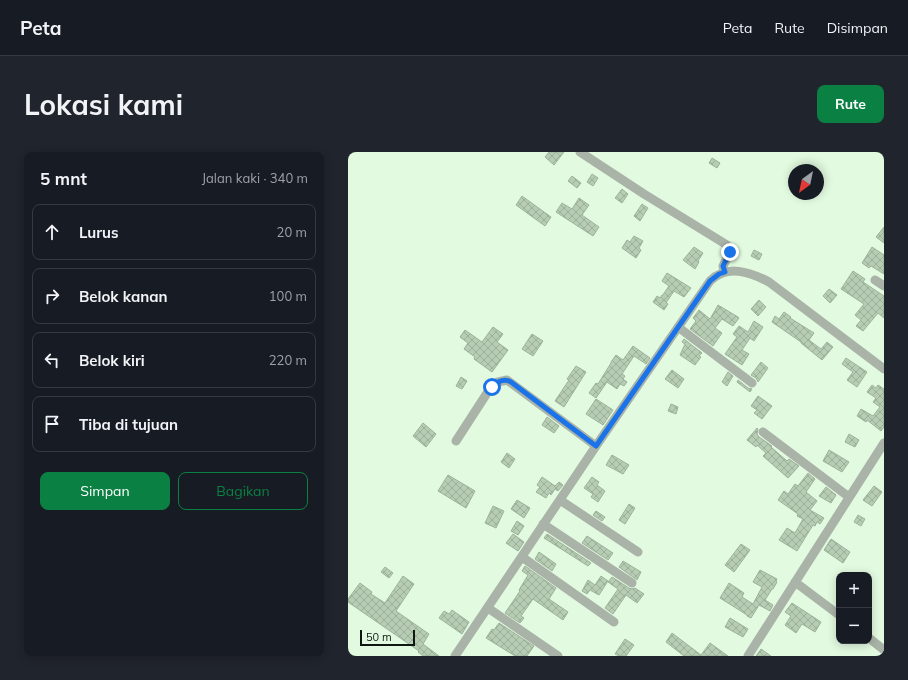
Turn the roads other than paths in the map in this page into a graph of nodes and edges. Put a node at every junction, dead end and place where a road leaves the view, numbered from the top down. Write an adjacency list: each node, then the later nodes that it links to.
1 (580, 152): 2 (street)
2 (726, 264): 5 (street); 6 (street)
3 (875, 280): 4 (street)
4 (884, 286)
5 (678, 327): 7 (street); 11 (street)
6 (884, 369)
7 (752, 383)
8 (763, 432): 12 (street)
9 (456, 442): 11 (street)
10 (884, 442): 12 (street)
11 (596, 446): 13 (street)
12 (849, 497): 17 (street)
13 (560, 500): 14 (street); 15 (street)
14 (543, 524): 16 (street); 18 (street)
15 (638, 552)
16 (522, 557): 19 (street); 21 (street)
17 (795, 582): 20 (street); 26 (street)
18 (632, 583)
19 (488, 608): 24 (street); 25 (street)
20 (836, 613)
21 (614, 622)
22 (872, 640): 23 (street)
23 (884, 650)
24 (454, 656)
25 (558, 656)
26 (748, 656)

